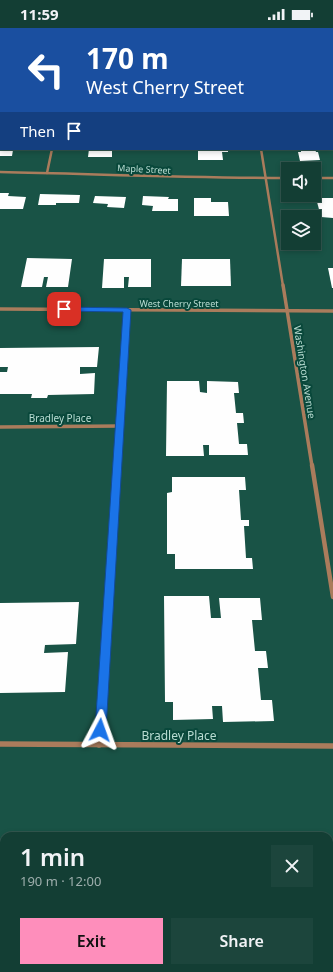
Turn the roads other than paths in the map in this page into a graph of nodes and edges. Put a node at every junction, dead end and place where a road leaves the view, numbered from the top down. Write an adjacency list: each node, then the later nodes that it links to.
1 (52, 150): 4 (street)
2 (261, 150): 5 (street, Washington Avenue)
3 (0, 172): 4 (street, Maple Street)
4 (47, 173): 5 (street, Maple Street)
5 (266, 178): 6 (street, Maple Street); 11 (street, Washington Avenue)
6 (281, 178)
7 (321, 178): 8 (street)
8 (333, 178)
9 (0, 309): 10 (street, West Cherry Street)
10 (127, 310): 11 (street, West Cherry Street); 13 (street)
11 (287, 311): 12 (street, West Cherry Street); 15 (street, Washington Avenue)
12 (333, 311)
13 (120, 426): 14 (street, Bradley Place); 17 (street)
14 (0, 427)
15 (333, 597)
16 (0, 744): 17 (street, Bradley Place)
17 (99, 744): 18 (street, Bradley Place)
18 (333, 746)

